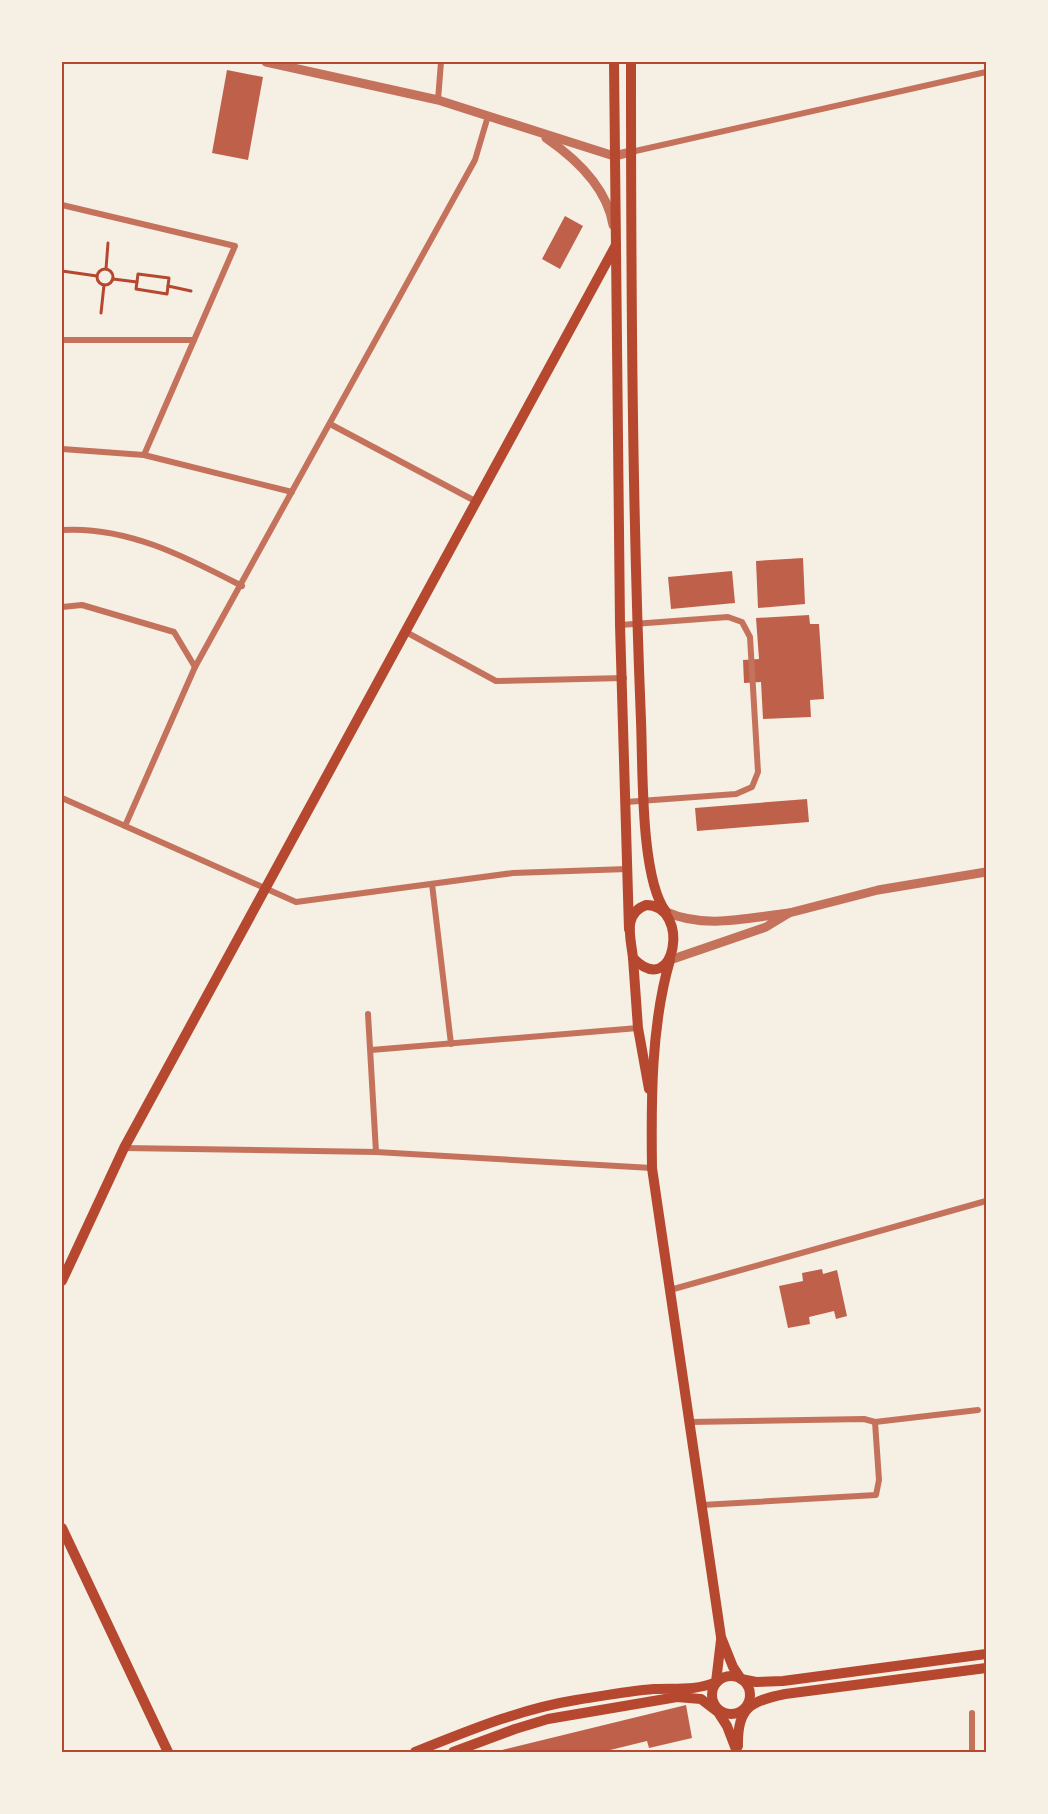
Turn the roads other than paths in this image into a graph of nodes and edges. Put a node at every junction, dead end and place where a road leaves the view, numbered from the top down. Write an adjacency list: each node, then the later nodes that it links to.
1 (267, 62): 6 (street)
2 (441, 62): 6 (street)
3 (614, 62): 10 (main road)
4 (631, 62): 9 (main road)
5 (987, 72): 9 (street)
6 (438, 100): 7 (street)
7 (488, 116): 8 (street); 15 (street)
8 (537, 131): 10 (street); 12 (street)
9 (631, 152): 10 (street); 23 (main road)
10 (614, 156): 12 (main road)
11 (62, 205): 14 (street)
12 (616, 245): 19 (main road); 24 (main road)
13 (62, 340): 14 (street)
14 (194, 340): 17 (street)
15 (330, 424): 18 (street); 19 (street)
16 (62, 449): 17 (street)
17 (144, 455): 18 (street)
18 (292, 492): 21 (street)
19 (477, 502): 25 (main road)
20 (62, 530): 21 (street)
21 (242, 586): 26 (street)
22 (62, 607): 26 (street)
23 (637, 624): 24 (street); 30 (main road); 30 (street)
24 (620, 625): 27 (main road)
25 (406, 632): 27 (street); 35 (main road)
26 (195, 667): 31 (street)
27 (624, 678): 29 (main road)
28 (62, 798): 31 (street)
29 (626, 802): 30 (street); 32 (main road)
30 (644, 802): 36 (main road)
31 (125, 826): 35 (street)
32 (627, 869): 34 (street); 38 (main road)
33 (987, 872): 37 (street)
34 (432, 884): 35 (street); 43 (street)
35 (265, 888): 46 (main road)
36 (666, 912): 37 (street); 38 (main road); 40 (main road)
37 (789, 913): 40 (street)
38 (629, 929): 39 (main road)
39 (633, 958): 40 (main road); 42 (main road)
40 (670, 960): 45 (main road)
41 (368, 1014): 44 (street)
42 (638, 1029): 43 (street); 45 (main road)
43 (451, 1044): 44 (street)
44 (371, 1050): 47 (street)
45 (651, 1104): 48 (main road)
46 (124, 1148): 47 (street); 50 (main road)
47 (376, 1152): 48 (street)
48 (652, 1168): 51 (main road)
49 (987, 1202): 51 (street)
50 (62, 1281)
51 (670, 1290): 53 (main road)
52 (978, 1410): 54 (street)
53 (690, 1422): 54 (street); 55 (main road)
54 (875, 1422): 55 (street)
55 (702, 1505): 57 (main road)
56 (62, 1528): 65 (main road)
57 (721, 1637): 60 (main road); 61 (main road)
58 (987, 1654): 60 (main road)
59 (987, 1668): 62 (main road)
60 (741, 1679): 61 (main road); 62 (main road)
61 (716, 1682): 63 (main road); 66 (main road)
62 (746, 1707): 63 (main road); 68 (main road)
63 (718, 1712): 67 (main road); 68 (main road)
64 (972, 1713): 69 (street)
65 (168, 1752)
66 (416, 1752)
67 (453, 1752)
68 (737, 1752)
69 (972, 1752)

